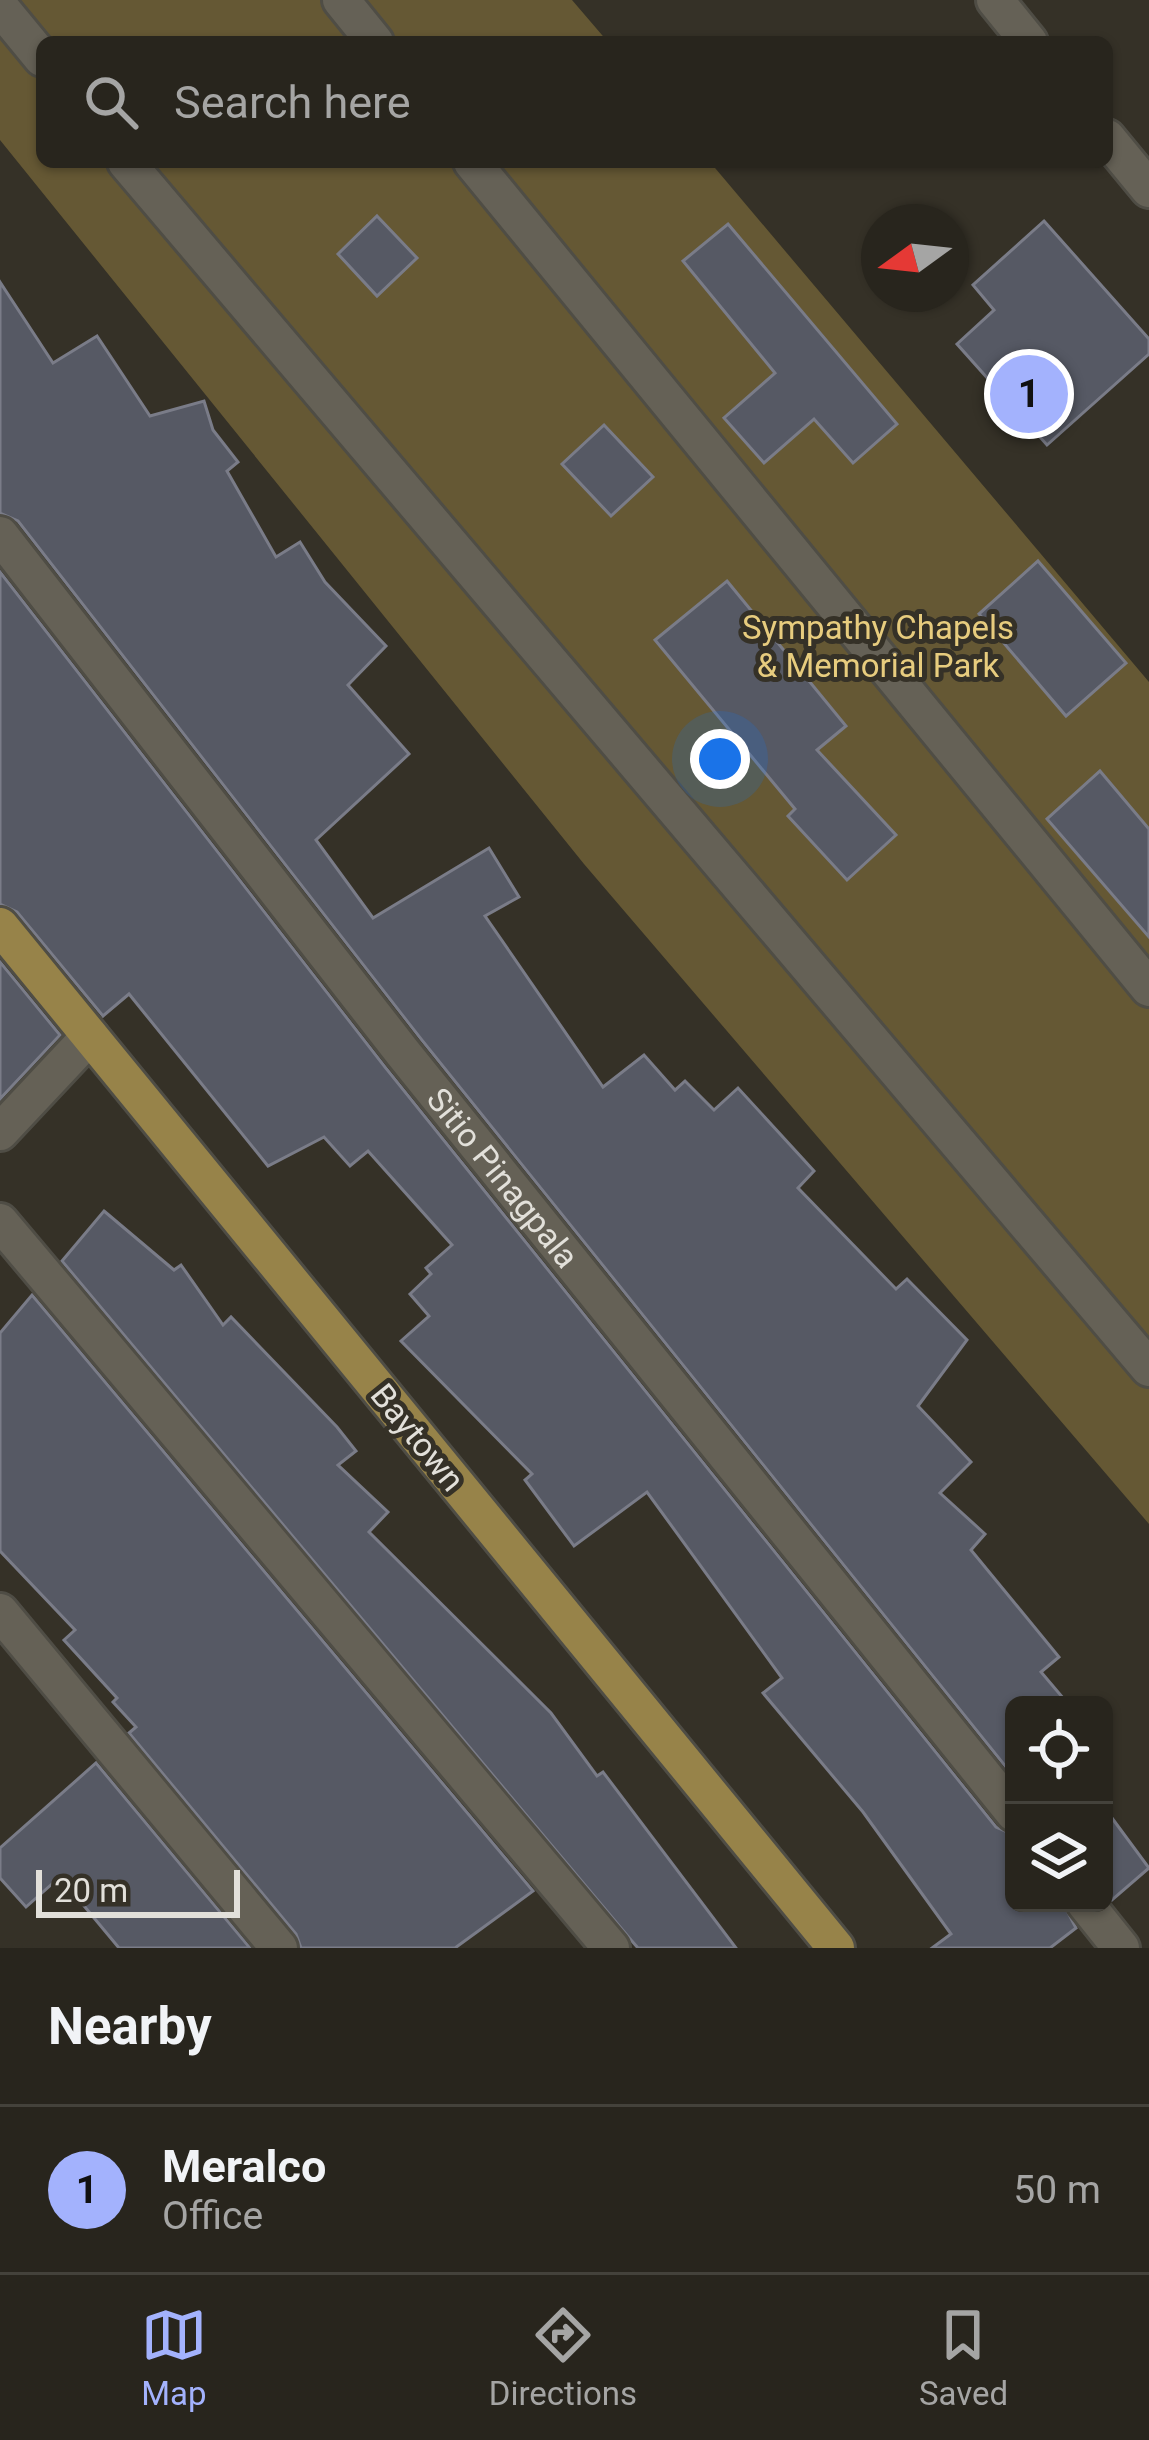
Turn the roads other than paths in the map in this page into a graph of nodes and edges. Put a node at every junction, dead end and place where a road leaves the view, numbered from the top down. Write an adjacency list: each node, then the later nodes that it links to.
1 (341, 0): 4 (street)
2 (995, 0): 5 (street)
3 (0, 7): 6 (street)
4 (370, 36)
5 (1024, 36)
6 (36, 51)
7 (1113, 144): 10 (street)
8 (131, 168): 17 (street)
9 (477, 168): 13 (street)
10 (1149, 189)
11 (0, 535): 19 (street, Sitio Pinagpala)
12 (0, 926): 14 (main road, Baytown)
13 (1149, 988)
14 (90, 1036): 15 (street); 23 (main road, Baytown)
15 (0, 1132)
16 (0, 1222): 22 (street)
17 (1149, 1369)
18 (0, 1612): 21 (street)
19 (1007, 1804)
20 (1092, 1912): 24 (street)
21 (279, 1948)
22 (611, 1948)
23 (836, 1948)
24 (1121, 1948)

